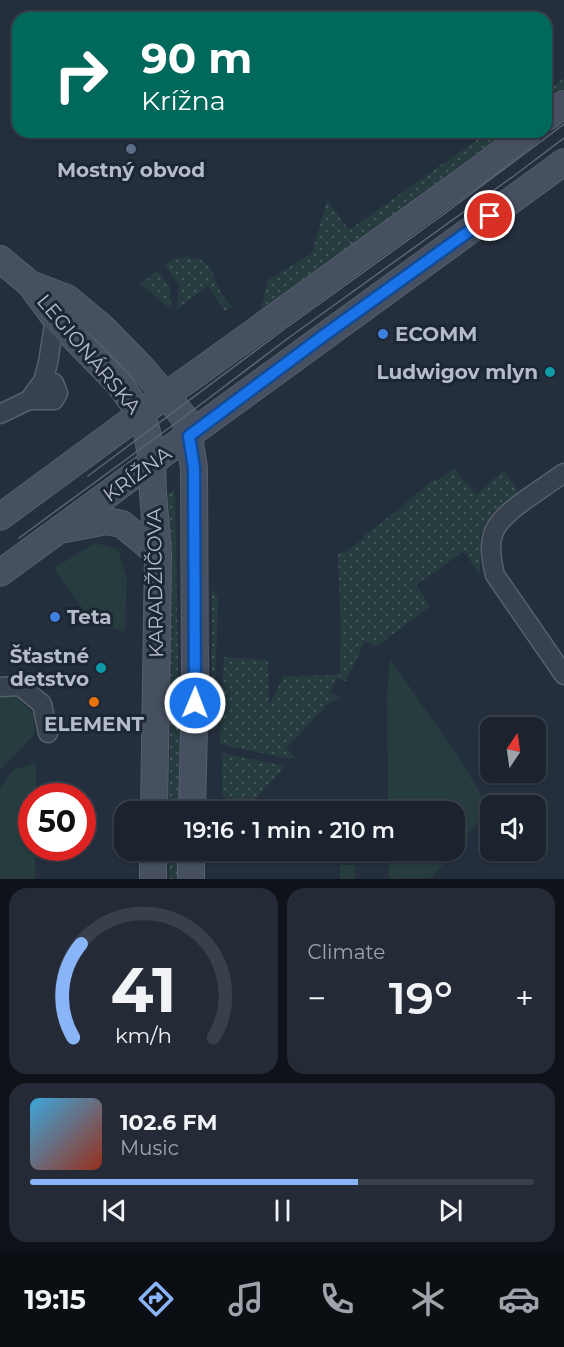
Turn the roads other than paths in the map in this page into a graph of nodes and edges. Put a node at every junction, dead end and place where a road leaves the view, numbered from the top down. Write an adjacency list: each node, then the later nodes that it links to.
1 (564, 104): 2 (street)
2 (552, 113)
3 (520, 138): 8 (street)
4 (564, 162): 11 (street, KRÍŽNA)
5 (0, 259): 6 (street, LEGIONÁRSKA)
6 (30, 284): 7 (street, LEGIONÁRSKA); 8 (street, LEGIONÁRSKA)
7 (55, 318): 9 (street); 10 (street, LEGIONÁRSKA)
8 (166, 394): 10 (street); 11 (street, KARADŽIČOVA)
9 (0, 414)
10 (141, 414): 12 (street, LEGIONÁRSKA); 14 (street)
11 (189, 436): 12 (street, KRÍŽNA); 22 (street, KARADŽIČOVA)
12 (152, 462): 15 (street, KRÍŽNA); 16 (street, KARADŽIČOVA)
13 (564, 473): 18 (street)
14 (0, 517)
15 (61, 530): 16 (street); 17 (street, KRÍŽNA)
16 (158, 554): 21 (street, KARADŽIČOVA)
17 (0, 573)
18 (564, 675)
19 (0, 687): 20 (street)
20 (48, 734)
21 (154, 801)
22 (192, 801)
23 (153, 861): 25 (street)
24 (191, 861): 26 (street)
25 (153, 879)
26 (191, 879)

